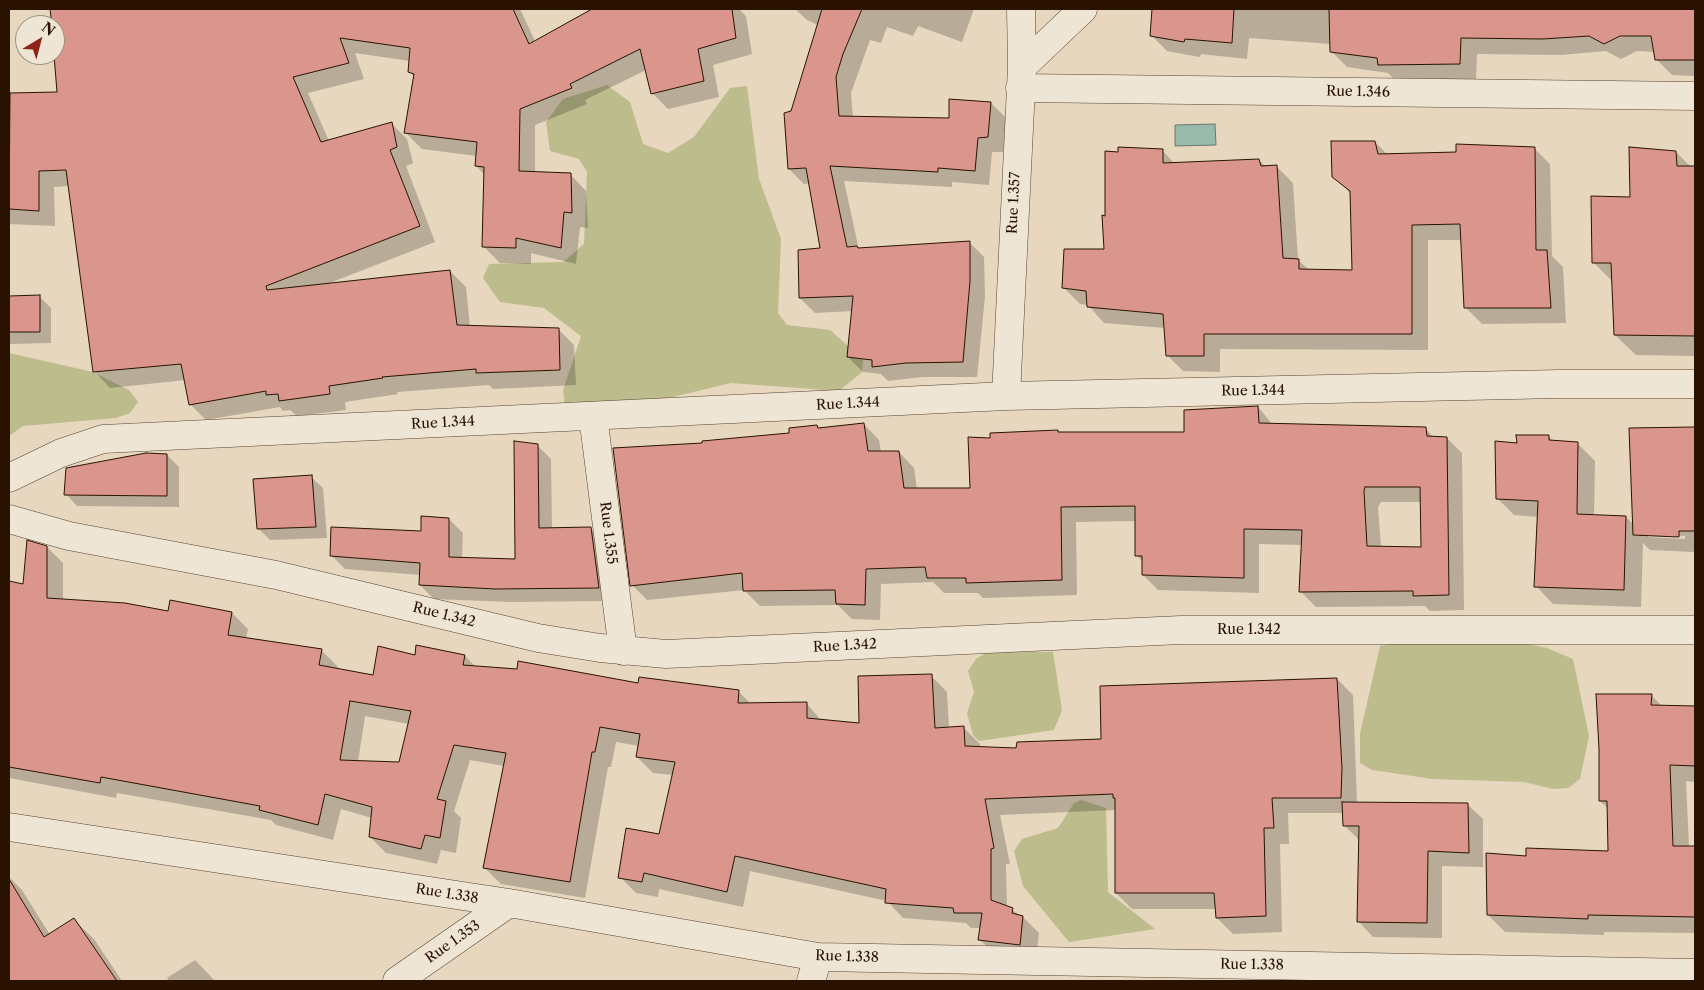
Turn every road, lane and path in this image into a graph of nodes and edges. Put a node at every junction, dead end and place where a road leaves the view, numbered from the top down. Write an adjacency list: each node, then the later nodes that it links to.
1 (1020, 9): 3 (street, Rue 1.357)
2 (1083, 9): 3 (street)
3 (1021, 78): 4 (street, Rue 1.346); 6 (street, Rue 1.357)
4 (1695, 96)
5 (1695, 384): 6 (street, Rue 1.344)
6 (1006, 396): 7 (street, Rue 1.344)
7 (593, 416): 8 (street, Rue 1.344); 11 (street, Rue 1.355)
8 (9, 478)
9 (9, 519): 11 (street, Rue 1.342)
10 (1695, 630): 11 (street, Rue 1.342)
11 (623, 650)
12 (9, 827): 13 (street, Rue 1.338)
13 (509, 903): 14 (street, Rue 1.338); 16 (street, Rue 1.353)
14 (814, 969): 15 (street, Rue 1.338)
15 (1695, 973)
16 (397, 981)

